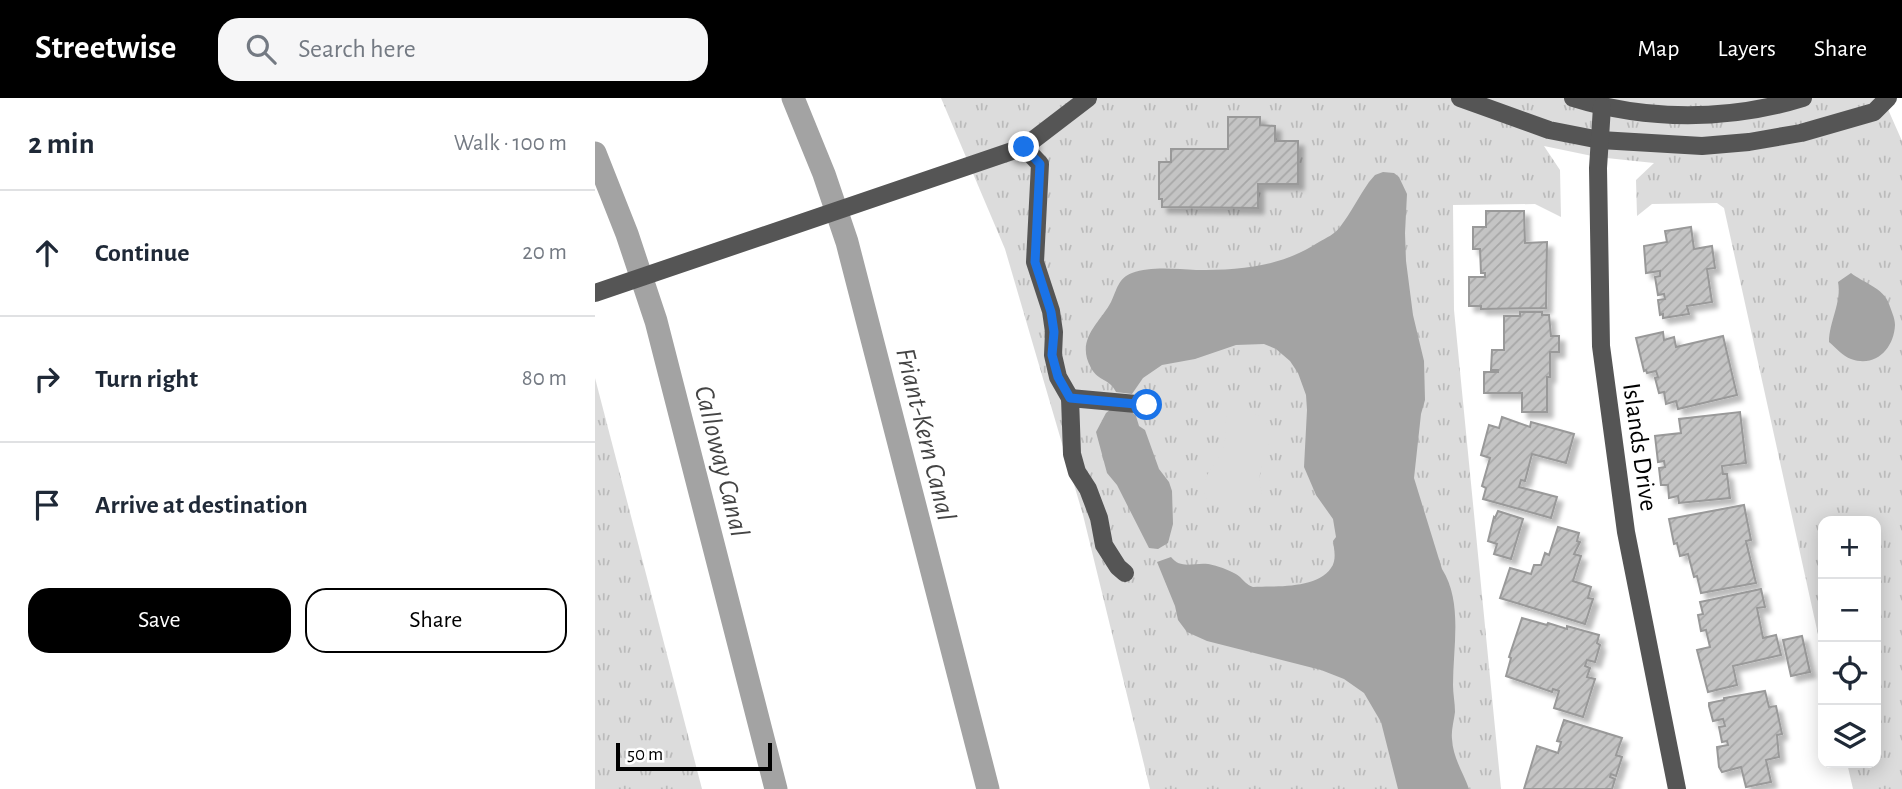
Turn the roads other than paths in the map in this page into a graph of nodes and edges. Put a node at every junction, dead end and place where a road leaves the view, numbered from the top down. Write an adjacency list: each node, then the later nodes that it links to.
1 (1088, 98): 8 (street)
2 (1461, 98): 7 (street)
3 (1573, 98): 6 (street)
4 (1803, 98): 6 (street)
5 (1888, 98): 7 (street)
6 (1602, 107): 7 (street, Islands Drive)
7 (1600, 140): 13 (street, Islands Drive)
8 (1024, 147): 9 (street); 10 (street)
9 (595, 293)
10 (1070, 398): 11 (street); 12 (street)
11 (1147, 405)
12 (1125, 573)
13 (1677, 789)

